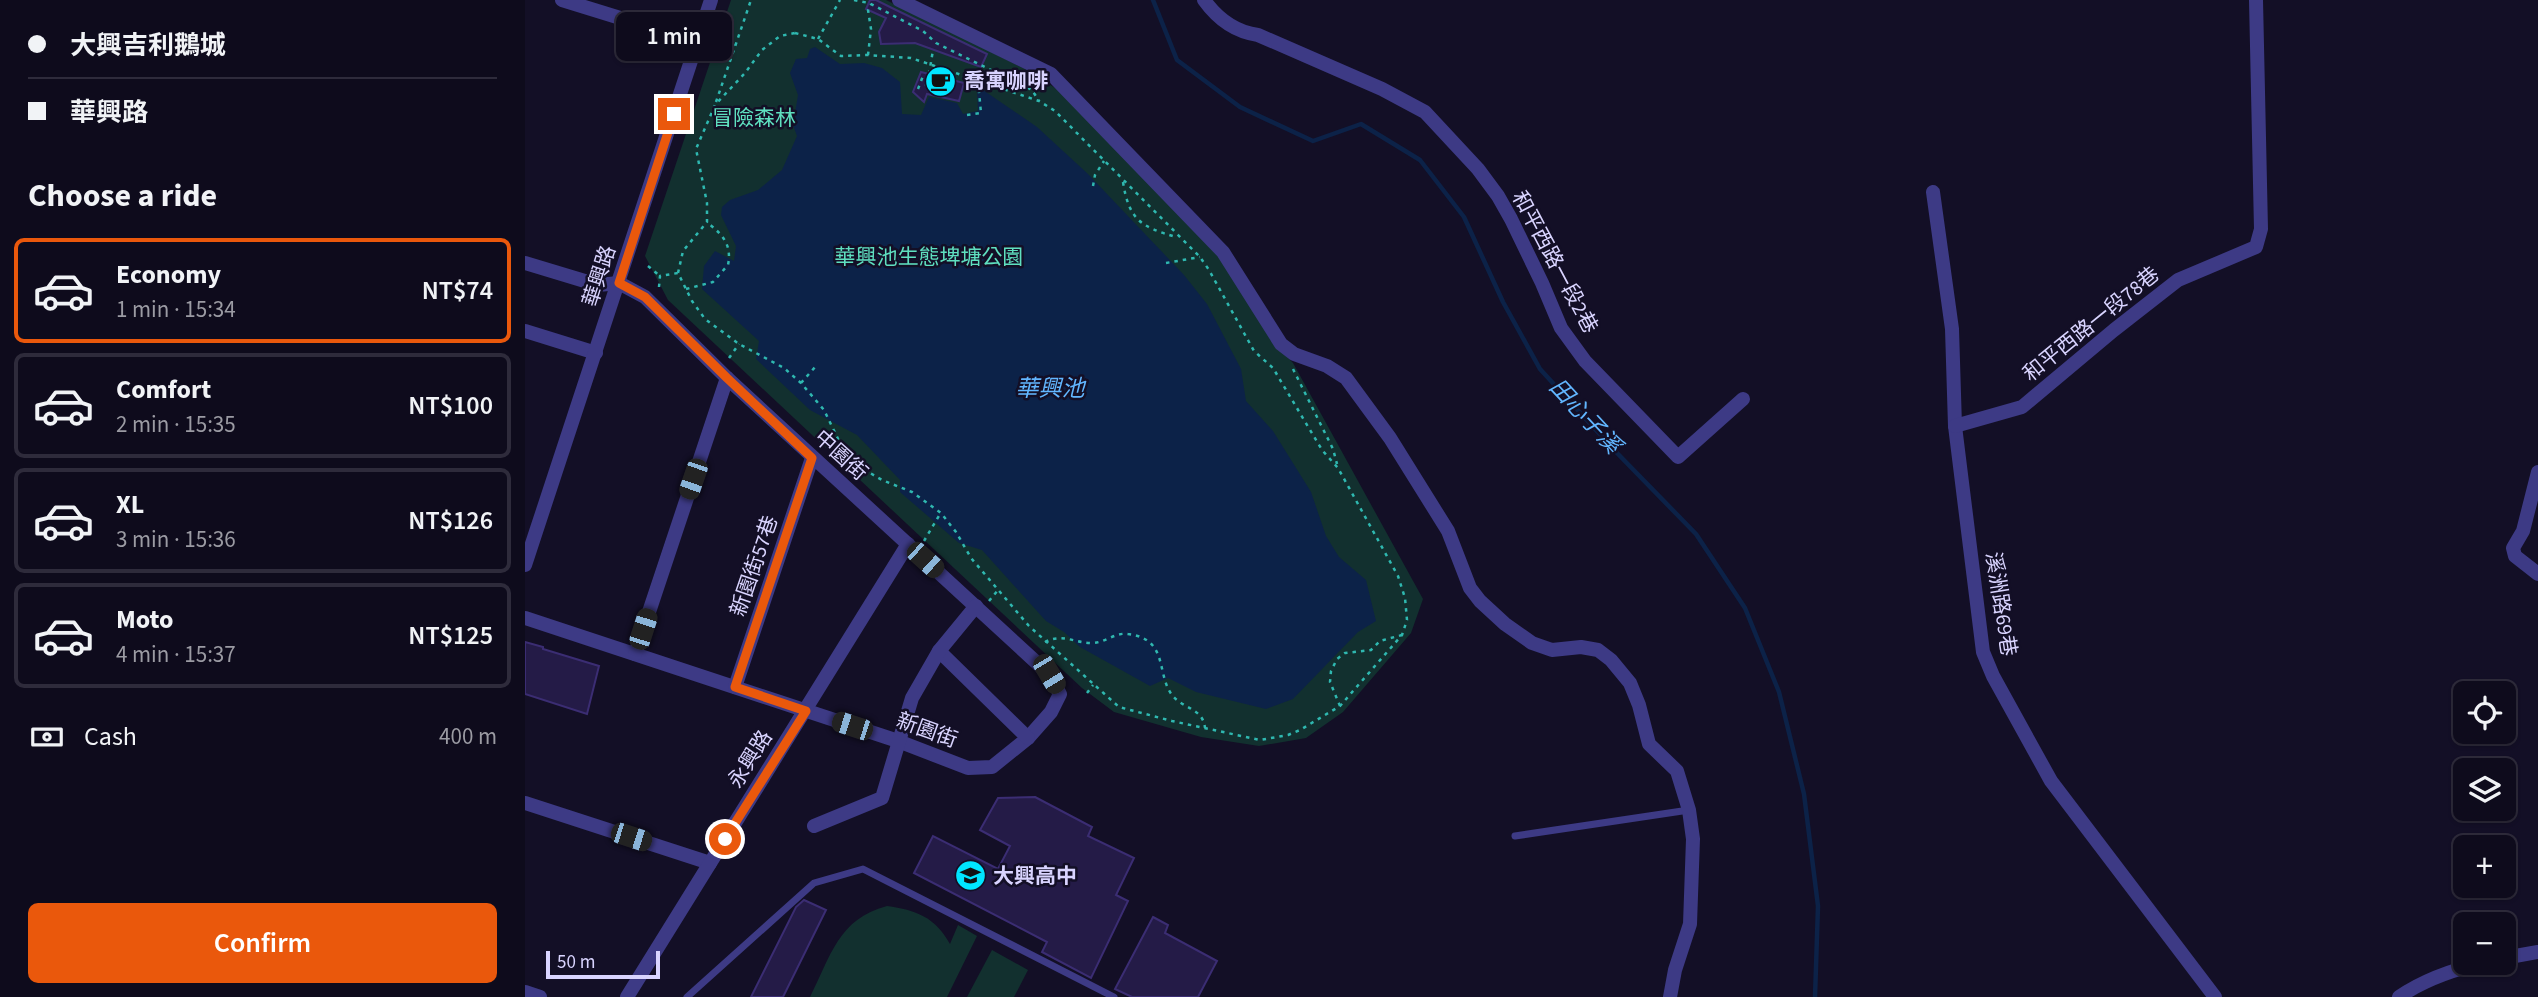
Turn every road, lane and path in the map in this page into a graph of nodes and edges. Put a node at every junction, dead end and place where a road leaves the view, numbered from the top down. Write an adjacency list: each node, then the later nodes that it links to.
1 (562, 0): 12 (street)
2 (711, 0): 12 (street, 華興路)
3 (751, 0): 14 (path)
4 (840, 0): 11 (path)
5 (854, 0): 9 (path)
6 (899, 0): 72 (street)
7 (1204, 0): 46 (street, 和平西路一段2巷)
8 (2256, 0): 47 (street, 和平西路一段78巷)
9 (871, 5): 13 (path); 15 (path)
10 (719, 38): 14 (path)
11 (818, 39): 15 (path); 21 (path)
12 (698, 42): 35 (street, 華興路)
13 (936, 43): 16 (path, bridge); 20 (path)
14 (735, 45): 21 (path)
15 (868, 55): 20 (path)
16 (928, 76): 17 (path); 18 (path)
17 (918, 89)
18 (955, 91)
19 (979, 92): 22 (path)
20 (1039, 101): 23 (path)
21 (715, 105): 27 (path)
22 (967, 115)
23 (1104, 161): 24 (path); 25 (path)
24 (1122, 180): 28 (path); 28 (path)
25 (1093, 186)
26 (1933, 192): 47 (street, 溪洲路69巷)
27 (708, 222): 33 (path); 37 (path)
28 (1179, 238): 29 (path)
29 (1200, 257): 31 (path); 49 (path)
30 (525, 263): 35 (street, 中園街)
31 (1166, 263)
32 (648, 266): 34 (path)
33 (678, 273): 34 (path); 37 (path)
34 (660, 276): 36 (path)
35 (619, 283): 40 (street, 華興路); 44 (street, 中園街)
36 (659, 287)
37 (686, 289): 39 (path)
38 (525, 331): 40 (street)
39 (739, 344): 41 (path); 45 (path)
40 (596, 353): 54 (street, 華興路)
41 (729, 358)
42 (816, 366): 45 (path)
43 (1292, 367): 49 (path)
44 (727, 378): 48 (street, 中園街); 62 (street)
45 (801, 383): 51 (path)
46 (1743, 399)
47 (1955, 426): 85 (street, 溪洲路69巷)
48 (812, 458): 53 (street, 中園街); 64 (street, 新園街57巷)
49 (1338, 468): 59 (path)
50 (2538, 472): 55 (street)
51 (941, 513): 52 (path); 56 (path)
52 (924, 541)
53 (908, 544): 57 (street, 中園街); 67 (street, 永興路)
54 (525, 565)
55 (2538, 574)
56 (998, 590): 57 (path); 60 (path)
57 (982, 604): 61 (street); 69 (street, 中園街)
58 (525, 618): 62 (street, 新園街)
59 (1402, 635): 66 (path); 66 (path)
60 (1045, 642): 63 (path); 68 (path)
61 (939, 651): 69 (street); 70 (street)
62 (635, 654): 64 (street, 新園街)
63 (1093, 685): 65 (path); 68 (path)
64 (735, 687): 67 (street, 新園街)
65 (1087, 693)
66 (1340, 706): 68 (path)
67 (806, 711): 70 (street, 新園街); 75 (street, 永興路)
68 (1205, 728)
69 (1028, 738): 70 (street, 新園街)
70 (898, 741): 73 (street)
71 (525, 803): 75 (street)
72 (1689, 810): 74 (lane); 84 (street)
73 (814, 826)
74 (1515, 836)
75 (710, 863): 81 (street, 永興路)
76 (2538, 952): 77 (street)
77 (2516, 956)
78 (2453, 971): 86 (street)
79 (525, 992): 80 (street)
80 (540, 997)
81 (627, 997)
82 (687, 997): 83 (lane)
83 (1114, 997)
84 (1670, 997)
85 (2215, 997)
86 (2399, 997)

